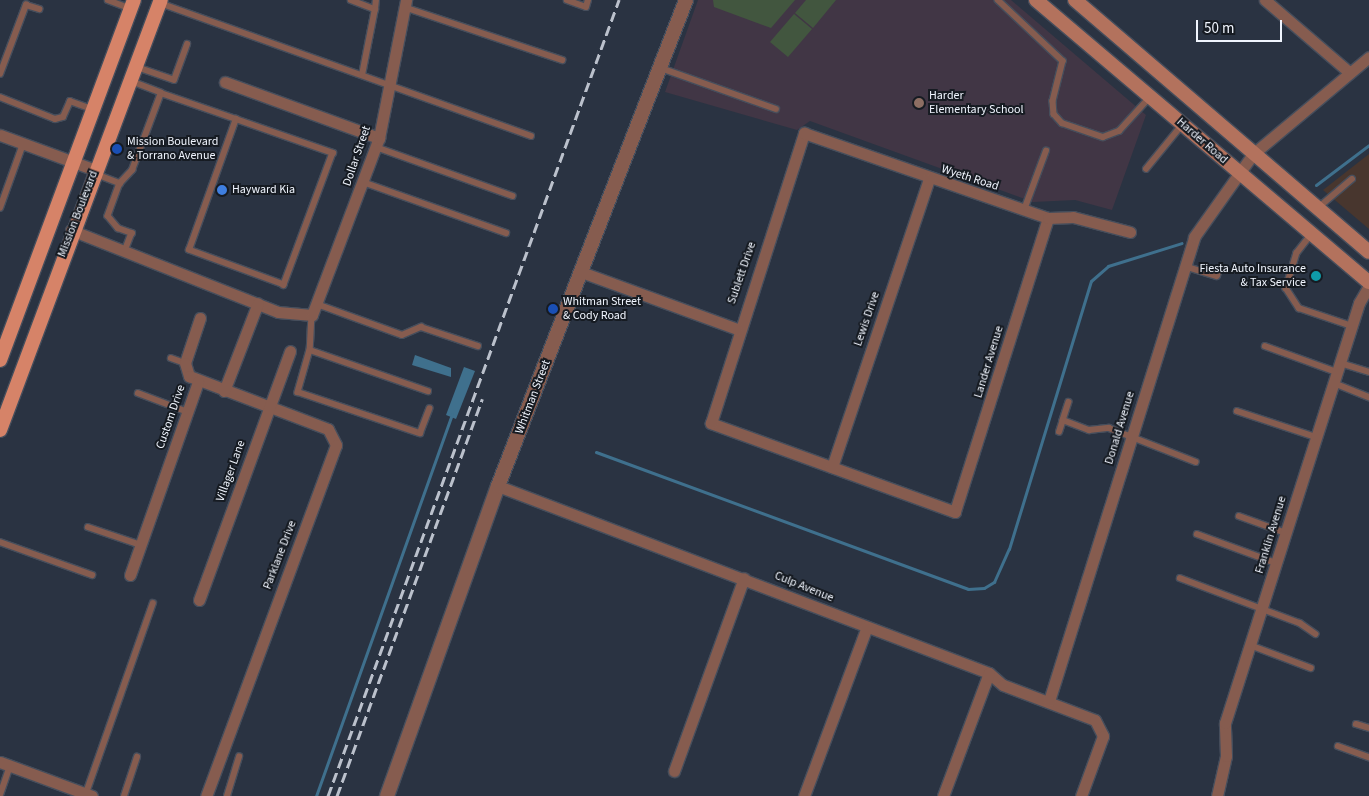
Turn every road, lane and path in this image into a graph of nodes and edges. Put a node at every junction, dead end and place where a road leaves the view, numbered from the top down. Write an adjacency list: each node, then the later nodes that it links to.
1 (108, 0): 13 (lane)
2 (351, 0): 15 (lane)
3 (376, 0): 15 (lane)
4 (567, 0): 5 (lane)
5 (588, 0)
6 (686, 0): 20 (street, Whitman Street)
7 (998, 0): 29 (lane)
8 (1036, 0): 29 (main road, Harder Road)
9 (1074, 0): 40 (main road, Harder Road)
10 (1266, 0): 21 (street)
11 (161, 2): 19 (main road, Mission Boulevard); 23 (lane)
12 (405, 3): 18 (lane); 26 (street, Dollar Street)
13 (132, 5): 30 (main road, Mission Boulevard)
14 (39, 9): 22 (lane)
15 (375, 9): 23 (lane)
16 (187, 44): 19 (lane)
17 (1369, 57): 21 (street, Donald Avenue)
18 (562, 60)
19 (135, 67): 24 (main road, Mission Boulevard)
20 (662, 68): 31 (lane); 62 (street, Whitman Street)
21 (1349, 72): 40 (street, Donald Avenue)
22 (0, 74)
23 (362, 75): 26 (lane)
24 (130, 81): 27 (lane); 43 (main road, Mission Boulevard)
25 (225, 82): 37 (street)
26 (390, 85): 36 (lane); 37 (street, Dollar Street)
27 (161, 93): 32 (lane); 48 (lane)
28 (0, 97): 30 (lane)
29 (1150, 97): 33 (main road, Harder Road)
30 (92, 109): 41 (main road, Mission Boulevard)
31 (776, 110)
32 (236, 119): 32 (lane)
33 (1182, 125): 42 (lane); 44 (main road, Harder Road)
34 (804, 133): 45 (street, Wyeth Road); 68 (street, Sublett Drive)
35 (0, 135): 38 (street)
36 (532, 136)
37 (378, 142): 47 (street, Dollar Street); 49 (lane)
38 (24, 144): 41 (street); 50 (lane)
39 (1046, 151): 52 (lane)
40 (1253, 154): 44 (street, Donald Avenue); 51 (main road, Harder Road)
41 (72, 162): 43 (street); 69 (main road, Mission Boulevard)
42 (1146, 169)
43 (94, 172): 48 (lane); 54 (main road, Mission Boulevard)
44 (1238, 172): 57 (main road, Harder Road); 60 (street, Donald Avenue)
45 (929, 179): 52 (street, Wyeth Road); 95 (street, Lewis Drive)
46 (1352, 179): 51 (lane)
47 (363, 182): 56 (lane); 65 (street, Dollar Street)
48 (120, 183): 58 (lane)
49 (513, 196)
50 (0, 208)
51 (1317, 209): 59 (main road, Harder Road)
52 (1024, 210): 53 (street, Wyeth Road)
53 (1048, 218): 55 (street, Wyeth Road); 95 (street, Lander Avenue)
54 (71, 230): 58 (street); 90 (main road, Mission Boulevard)
55 (1130, 232)
56 (506, 233)
57 (1312, 234): 63 (main road, Harder Road); 67 (lane)
58 (126, 249): 64 (street)
59 (1369, 252)
60 (1184, 266): 61 (lane); 92 (street, Donald Avenue)
61 (1220, 268)
62 (584, 273): 68 (street); 96 (street, Whitman Street)
63 (1369, 284): 67 (street, Franklin Avenue)
64 (258, 303): 65 (street); 80 (street)
65 (315, 310): 70 (lane); 72 (lane)
66 (200, 318): 76 (street)
67 (1352, 326): 78 (street, Franklin Avenue)
68 (737, 329): 95 (street, Sublett Drive)
69 (4, 337): 75 (main road, Mission Boulevard)
70 (478, 346)
71 (1266, 346): 78 (lane)
72 (310, 350): 81 (lane); 86 (lane)
73 (290, 351): 85 (street, Villager Lane)
74 (171, 358): 76 (lane)
75 (0, 360)
76 (185, 363): 79 (street)
77 (1369, 372): 78 (lane)
78 (1337, 373): 83 (lane); 93 (street, Franklin Avenue)
79 (198, 382): 80 (street, Custom Drive); 88 (street, Custom Drive)
80 (224, 391): 85 (street, Parklane Drive)
81 (428, 391)
82 (138, 393): 88 (lane)
83 (1369, 397)
84 (1069, 402): 89 (lane)
85 (269, 407): 108 (street, Villager Lane); 128 (street, Parklane Drive)
86 (429, 409)
87 (1237, 411): 93 (lane)
88 (188, 412): 102 (street, Custom Drive)
89 (1063, 420): 91 (lane); 92 (lane)
90 (0, 430)
91 (1059, 432)
92 (1132, 436): 94 (lane); 116 (street, Donald Avenue)
93 (1316, 437): 99 (street, Franklin Avenue)
94 (1196, 462)
95 (832, 467)
96 (498, 486): 106 (street, Culp Avenue); 130 (street, Whitman Street)
97 (1239, 516): 99 (lane)
98 (88, 527): 102 (lane)
99 (1286, 533): 103 (street, Franklin Avenue)
100 (1197, 534): 103 (lane)
101 (0, 542): 104 (lane)
102 (141, 545): 105 (street, Custom Drive)
103 (1276, 562): 110 (street, Franklin Avenue)
104 (92, 575)
105 (130, 575)
106 (744, 578): 111 (street, Culp Avenue); 124 (street)
107 (1180, 578): 110 (lane)
108 (199, 600)
109 (153, 604): 125 (lane)
110 (1261, 609): 112 (lane); 113 (street, Franklin Avenue)
111 (867, 627): 115 (street, Culp Avenue); 131 (street)
112 (1316, 634)
113 (1250, 645): 114 (lane); 134 (street, Franklin Avenue)
114 (1311, 668)
115 (989, 673): 116 (street, Culp Avenue); 132 (street)
116 (1049, 701): 133 (street, Culp Avenue)
117 (1356, 724): 118 (lane)
118 (1369, 728)
119 (1338, 746): 122 (lane)
120 (137, 757): 127 (lane)
121 (239, 757): 129 (lane)
122 (1369, 757)
123 (5, 764): 125 (street); 126 (lane)
124 (674, 771)
125 (89, 794)
126 (0, 795)
127 (124, 796)
128 (206, 796)
129 (227, 796)
130 (387, 796)
131 (804, 796)
132 (943, 796)
133 (1081, 796)
134 (1217, 796)

